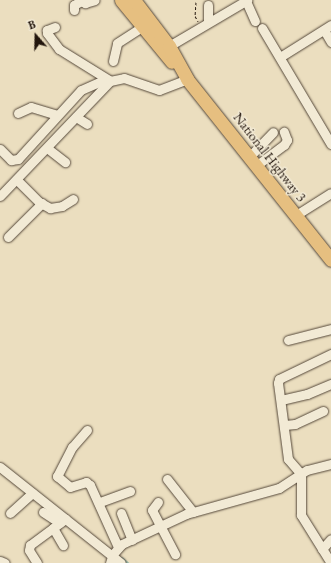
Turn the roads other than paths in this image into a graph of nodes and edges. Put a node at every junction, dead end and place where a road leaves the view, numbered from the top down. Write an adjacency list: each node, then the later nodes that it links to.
1 (80, 0): 2 (street); 7 (street)
2 (95, 0)
3 (121, 0): 10 (highway)
4 (134, 0): 13 (highway)
5 (244, 1): 8 (street); 14 (street)
6 (208, 5): 8 (street)
7 (74, 10)
8 (205, 24): 13 (street)
9 (55, 27): 17 (street)
10 (142, 27): 15 (street); 16 (highway)
11 (327, 27): 12 (street); 14 (street)
12 (331, 42)
13 (169, 46): 16 (highway)
14 (280, 57): 24 (street)
15 (113, 61)
16 (185, 76): 17 (street); 27 (highway, National Highway 3)
17 (108, 80): 19 (street); 20 (street)
18 (18, 113): 19 (street)
19 (57, 115): 25 (street)
20 (76, 117): 21 (street); 26 (street)
21 (87, 124)
22 (273, 132): 27 (street)
23 (284, 132): 27 (street)
24 (331, 144)
25 (0, 148)
26 (47, 148): 28 (street); 29 (street)
27 (254, 160): 34 (highway, National Highway 3)
28 (65, 162)
29 (17, 180): 31 (street); 33 (street)
30 (331, 193): 34 (street)
31 (0, 196)
32 (72, 199): 33 (street)
33 (42, 203): 35 (street)
34 (296, 215): 36 (highway, National Highway 3)
35 (8, 237)
36 (331, 260)
37 (331, 329): 38 (street)
38 (288, 340)
39 (331, 354): 41 (street)
40 (331, 384): 41 (street)
41 (281, 400): 43 (street)
42 (323, 411): 43 (street)
43 (285, 425): 47 (street)
44 (87, 430): 51 (street)
45 (331, 464): 47 (street)
46 (0, 468): 50 (street)
47 (300, 474): 54 (street); 62 (street)
48 (167, 479): 54 (street)
49 (130, 491): 51 (street)
50 (32, 493): 55 (street); 57 (street)
51 (100, 502): 63 (street)
52 (158, 502): 58 (street)
53 (44, 512): 57 (street)
54 (193, 512): 58 (street)
55 (10, 513)
56 (121, 513): 60 (street)
57 (60, 523): 61 (street); 63 (street); 68 (street)
58 (160, 526): 60 (street); 64 (street)
59 (331, 539): 62 (street)
60 (132, 540): 63 (street)
61 (63, 545)
62 (322, 548): 66 (street)
63 (114, 554): 69 (street)
64 (175, 554)
65 (0, 561): 67 (street)
66 (329, 561)
67 (5, 563)
68 (37, 563)
69 (121, 563)

